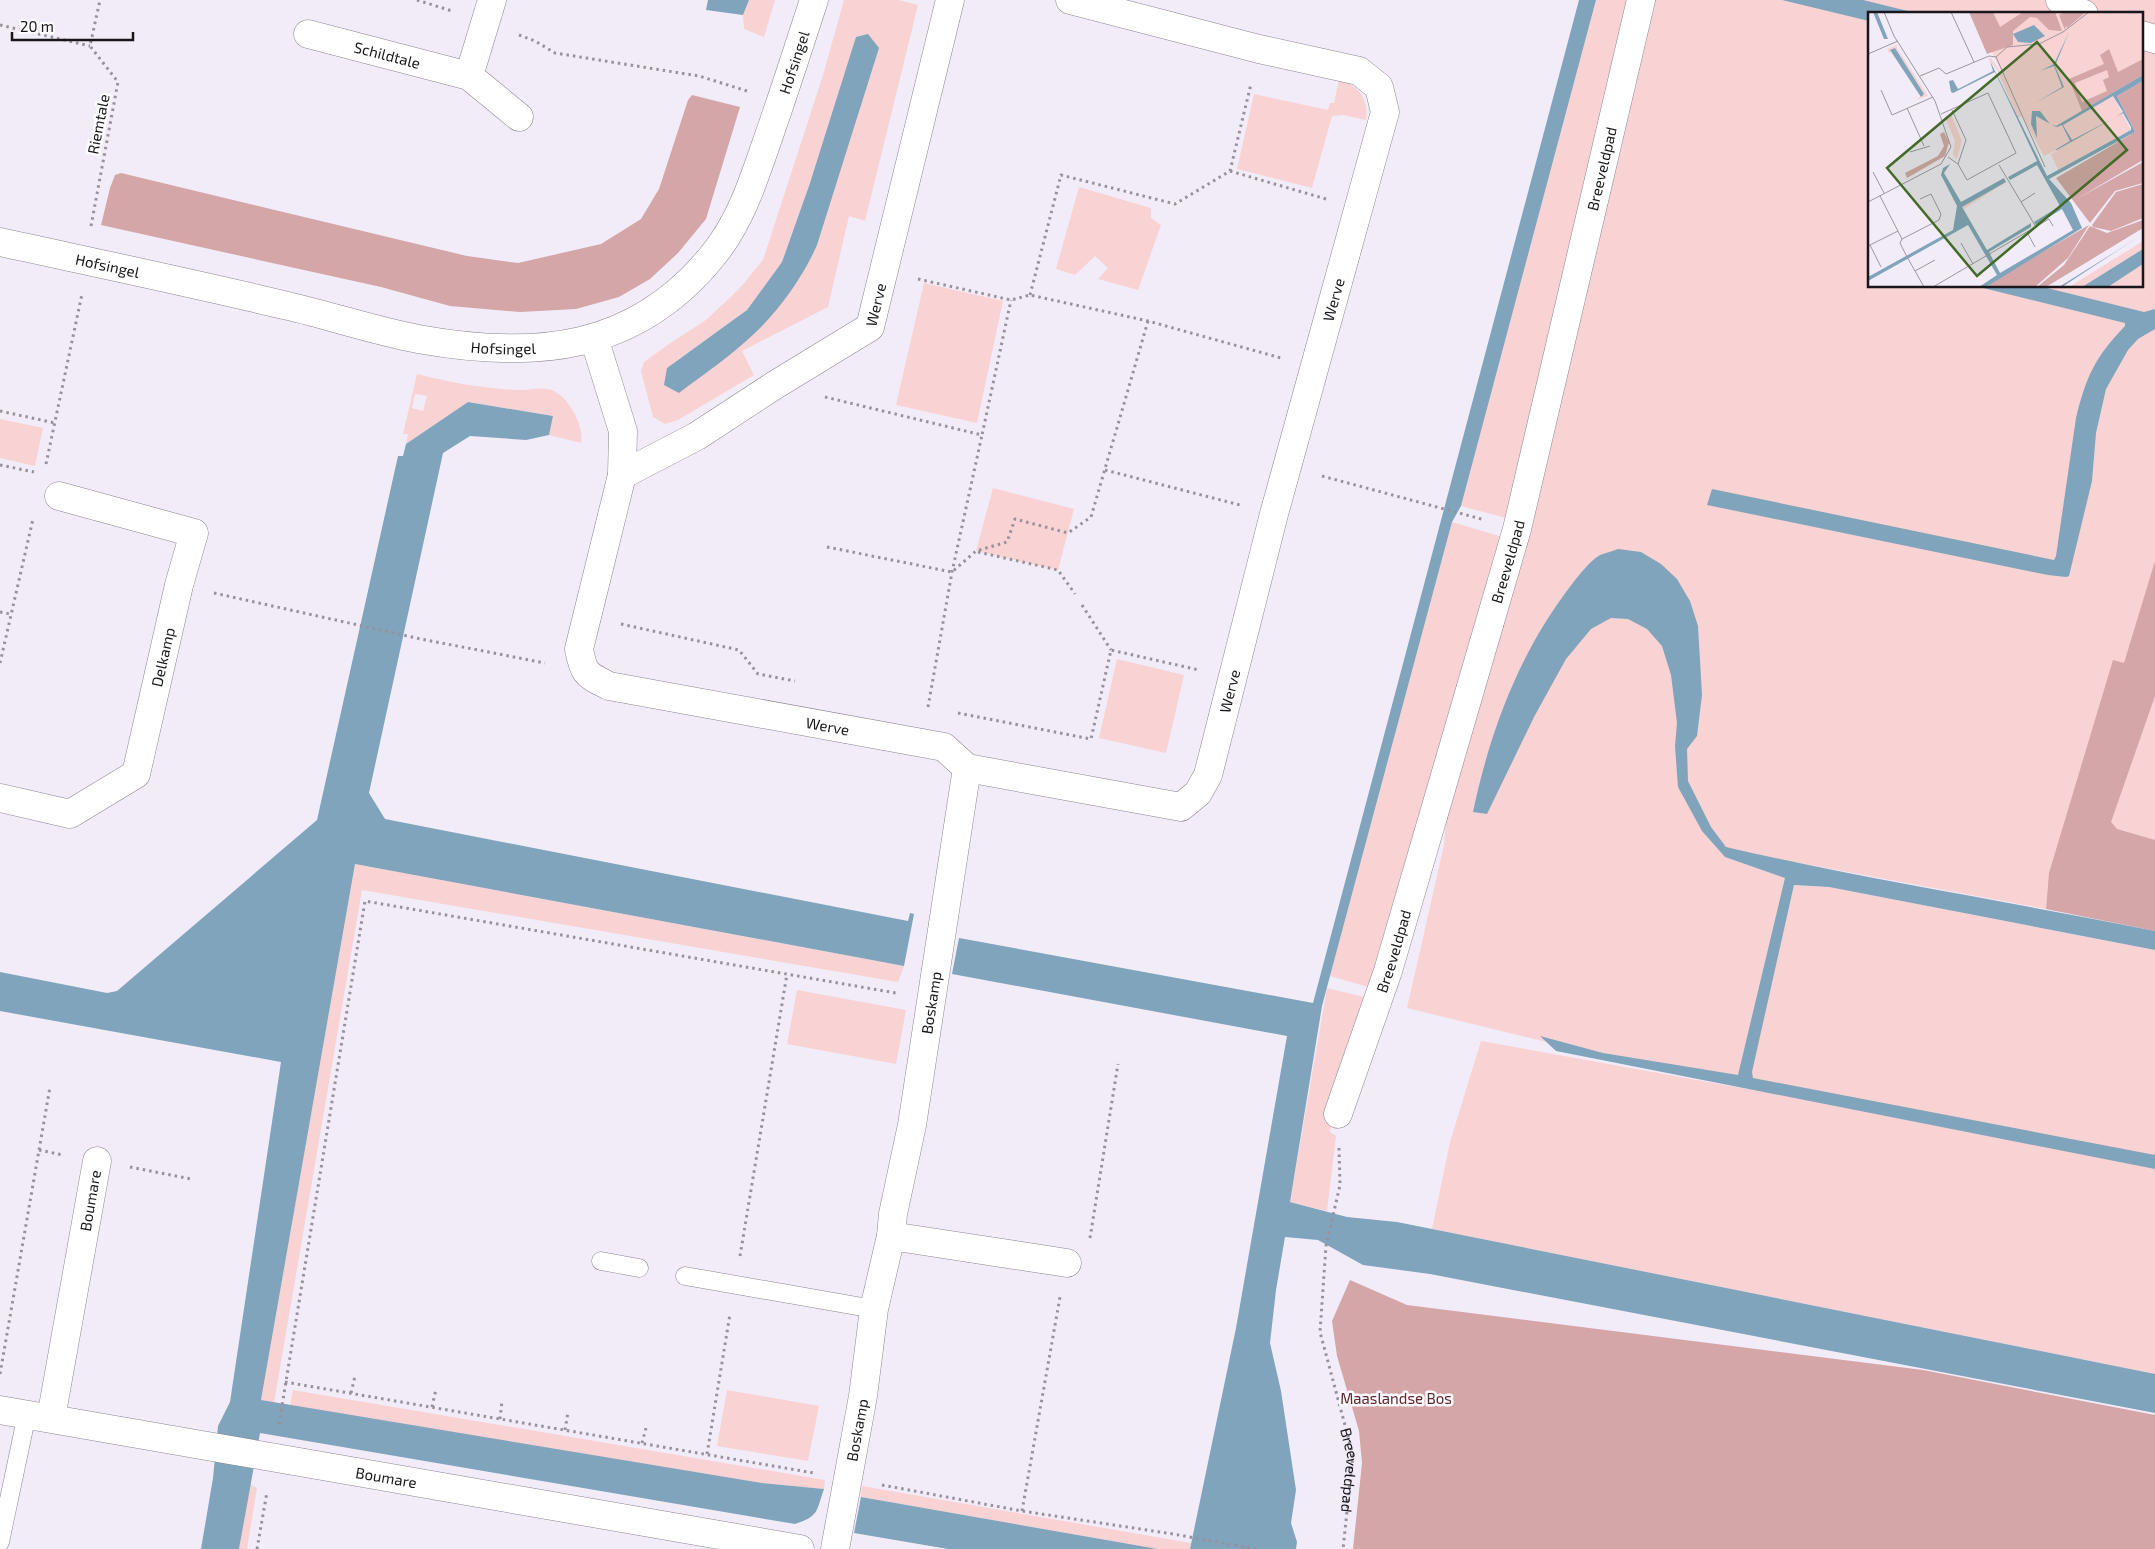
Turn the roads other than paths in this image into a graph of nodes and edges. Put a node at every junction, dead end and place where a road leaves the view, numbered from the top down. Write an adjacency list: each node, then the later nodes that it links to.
1 (814, 0): 14 (street, Hofsingel)
2 (950, 0): 15 (street, Werve)
3 (1070, 0): 17 (street, Werve)
4 (1641, 0): 19 (street, Breeveldpad)
5 (2060, 0): 7 (street)
6 (489, 11): 11 (street)
7 (2079, 12)
8 (308, 34): 11 (street, Schildtale)
9 (2142, 35): 10 (street)
10 (2155, 39)
11 (469, 76): 12 (street, Schildtale)
12 (518, 117)
13 (0, 242): 14 (street, Hofsingel)
14 (594, 338): 15 (street)
15 (622, 475): 17 (street, Werve)
16 (59, 496): 18 (street, Delkamp)
17 (967, 768): 21 (street, Boskamp)
18 (0, 798)
19 (1338, 1114)
20 (97, 1161): 28 (street, Boumare)
21 (891, 1236): 23 (street); 26 (street, Boskamp)
22 (601, 1261): 24 (lane)
23 (1067, 1263)
24 (639, 1268)
25 (685, 1276): 26 (lane)
26 (874, 1309): 32 (street, Boskamp)
27 (0, 1410): 28 (street, Boumare)
28 (39, 1416): 29 (lane); 30 (street, Boumare)
29 (0, 1542)
30 (721, 1542): 31 (street, Boumare)
31 (800, 1549)
32 (835, 1549)

